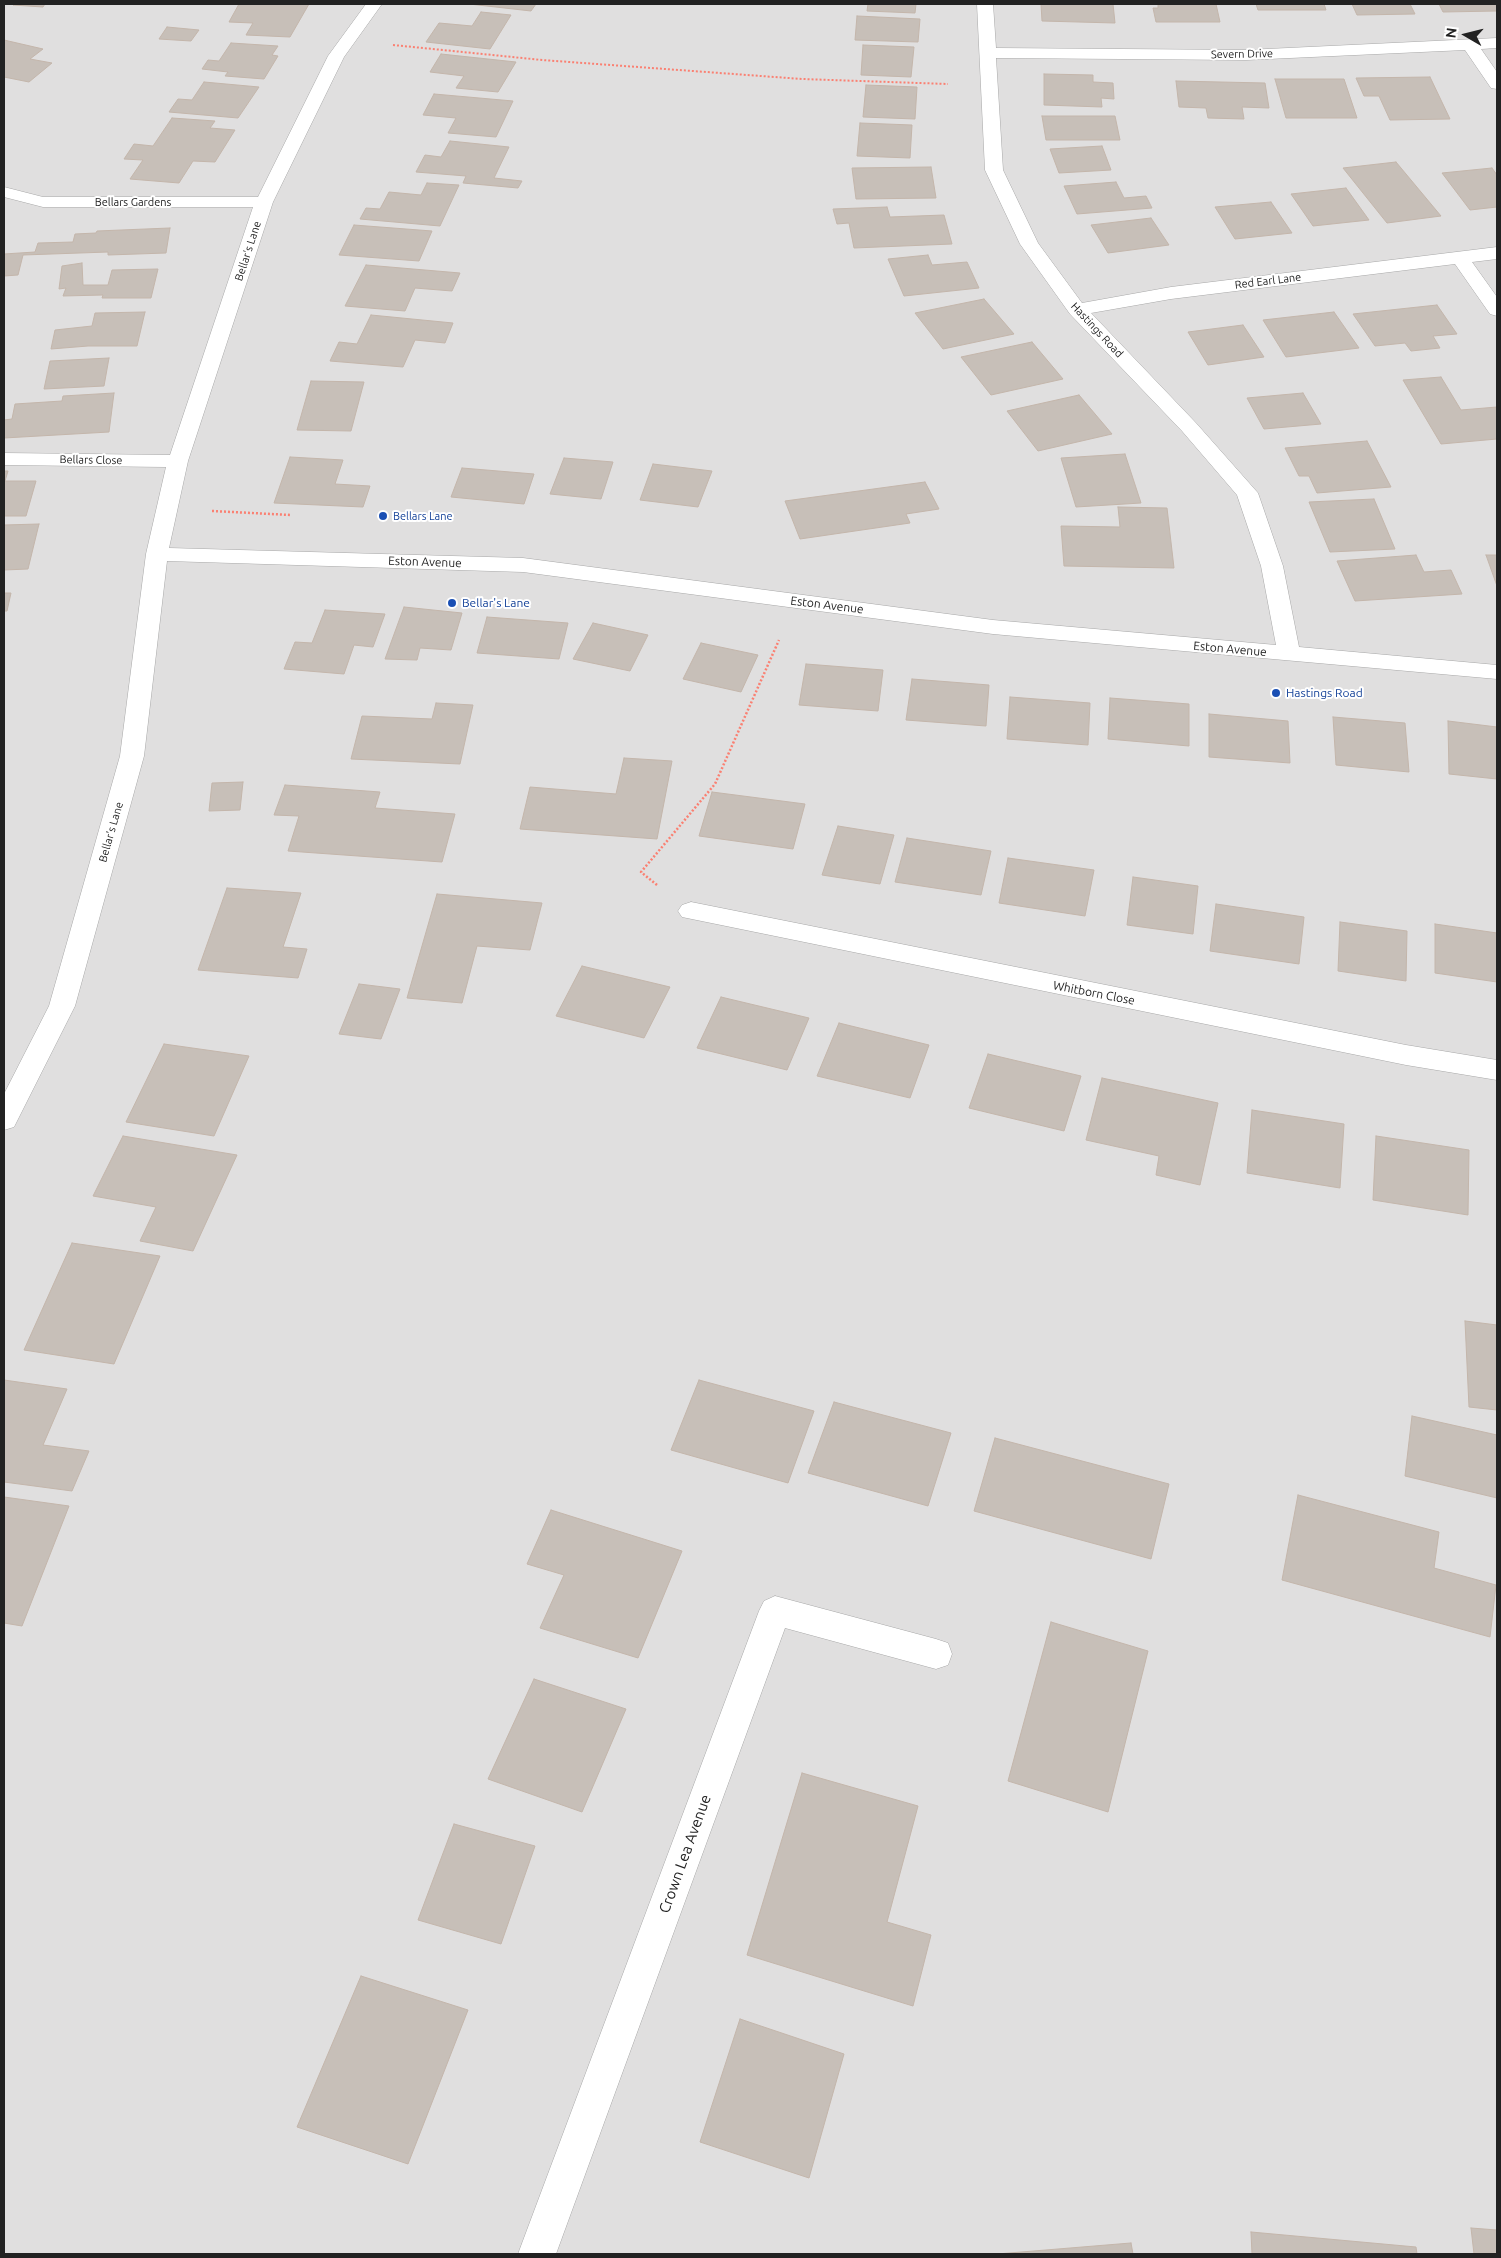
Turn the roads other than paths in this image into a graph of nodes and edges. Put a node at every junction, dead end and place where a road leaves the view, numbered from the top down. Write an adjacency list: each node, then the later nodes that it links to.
1 (374, 4): 8 (street, Bellar's Lane)
2 (985, 4): 5 (street, Hastings Road)
3 (1469, 43): 4 (street, Severn Drive); 5 (street, Severn Drive); 6 (street)
4 (1497, 43)
5 (987, 53): 11 (street, Hastings Road)
6 (1497, 84)
7 (4, 192): 8 (street, Bellars Gardens)
8 (264, 202): 14 (street, Bellar's Lane)
9 (1497, 253): 10 (street, Red Earl Lane)
10 (1460, 258): 11 (street, Red Earl Lane); 12 (street)
11 (1076, 310): 16 (street, Hastings Road)
12 (1497, 310)
13 (4, 459): 14 (street, Bellars Close)
14 (178, 461): 15 (street, Bellar's Lane)
15 (157, 554): 16 (street, Eston Avenue); 20 (street, Bellar's Lane)
16 (1289, 654): 17 (street, Eston Avenue)
17 (1497, 672)
18 (691, 911): 19 (street, Whitborn Close)
19 (1497, 1070)
20 (4, 1120)
21 (936, 1654): 22 (street, Crown Lea Avenue)
22 (537, 2254)

